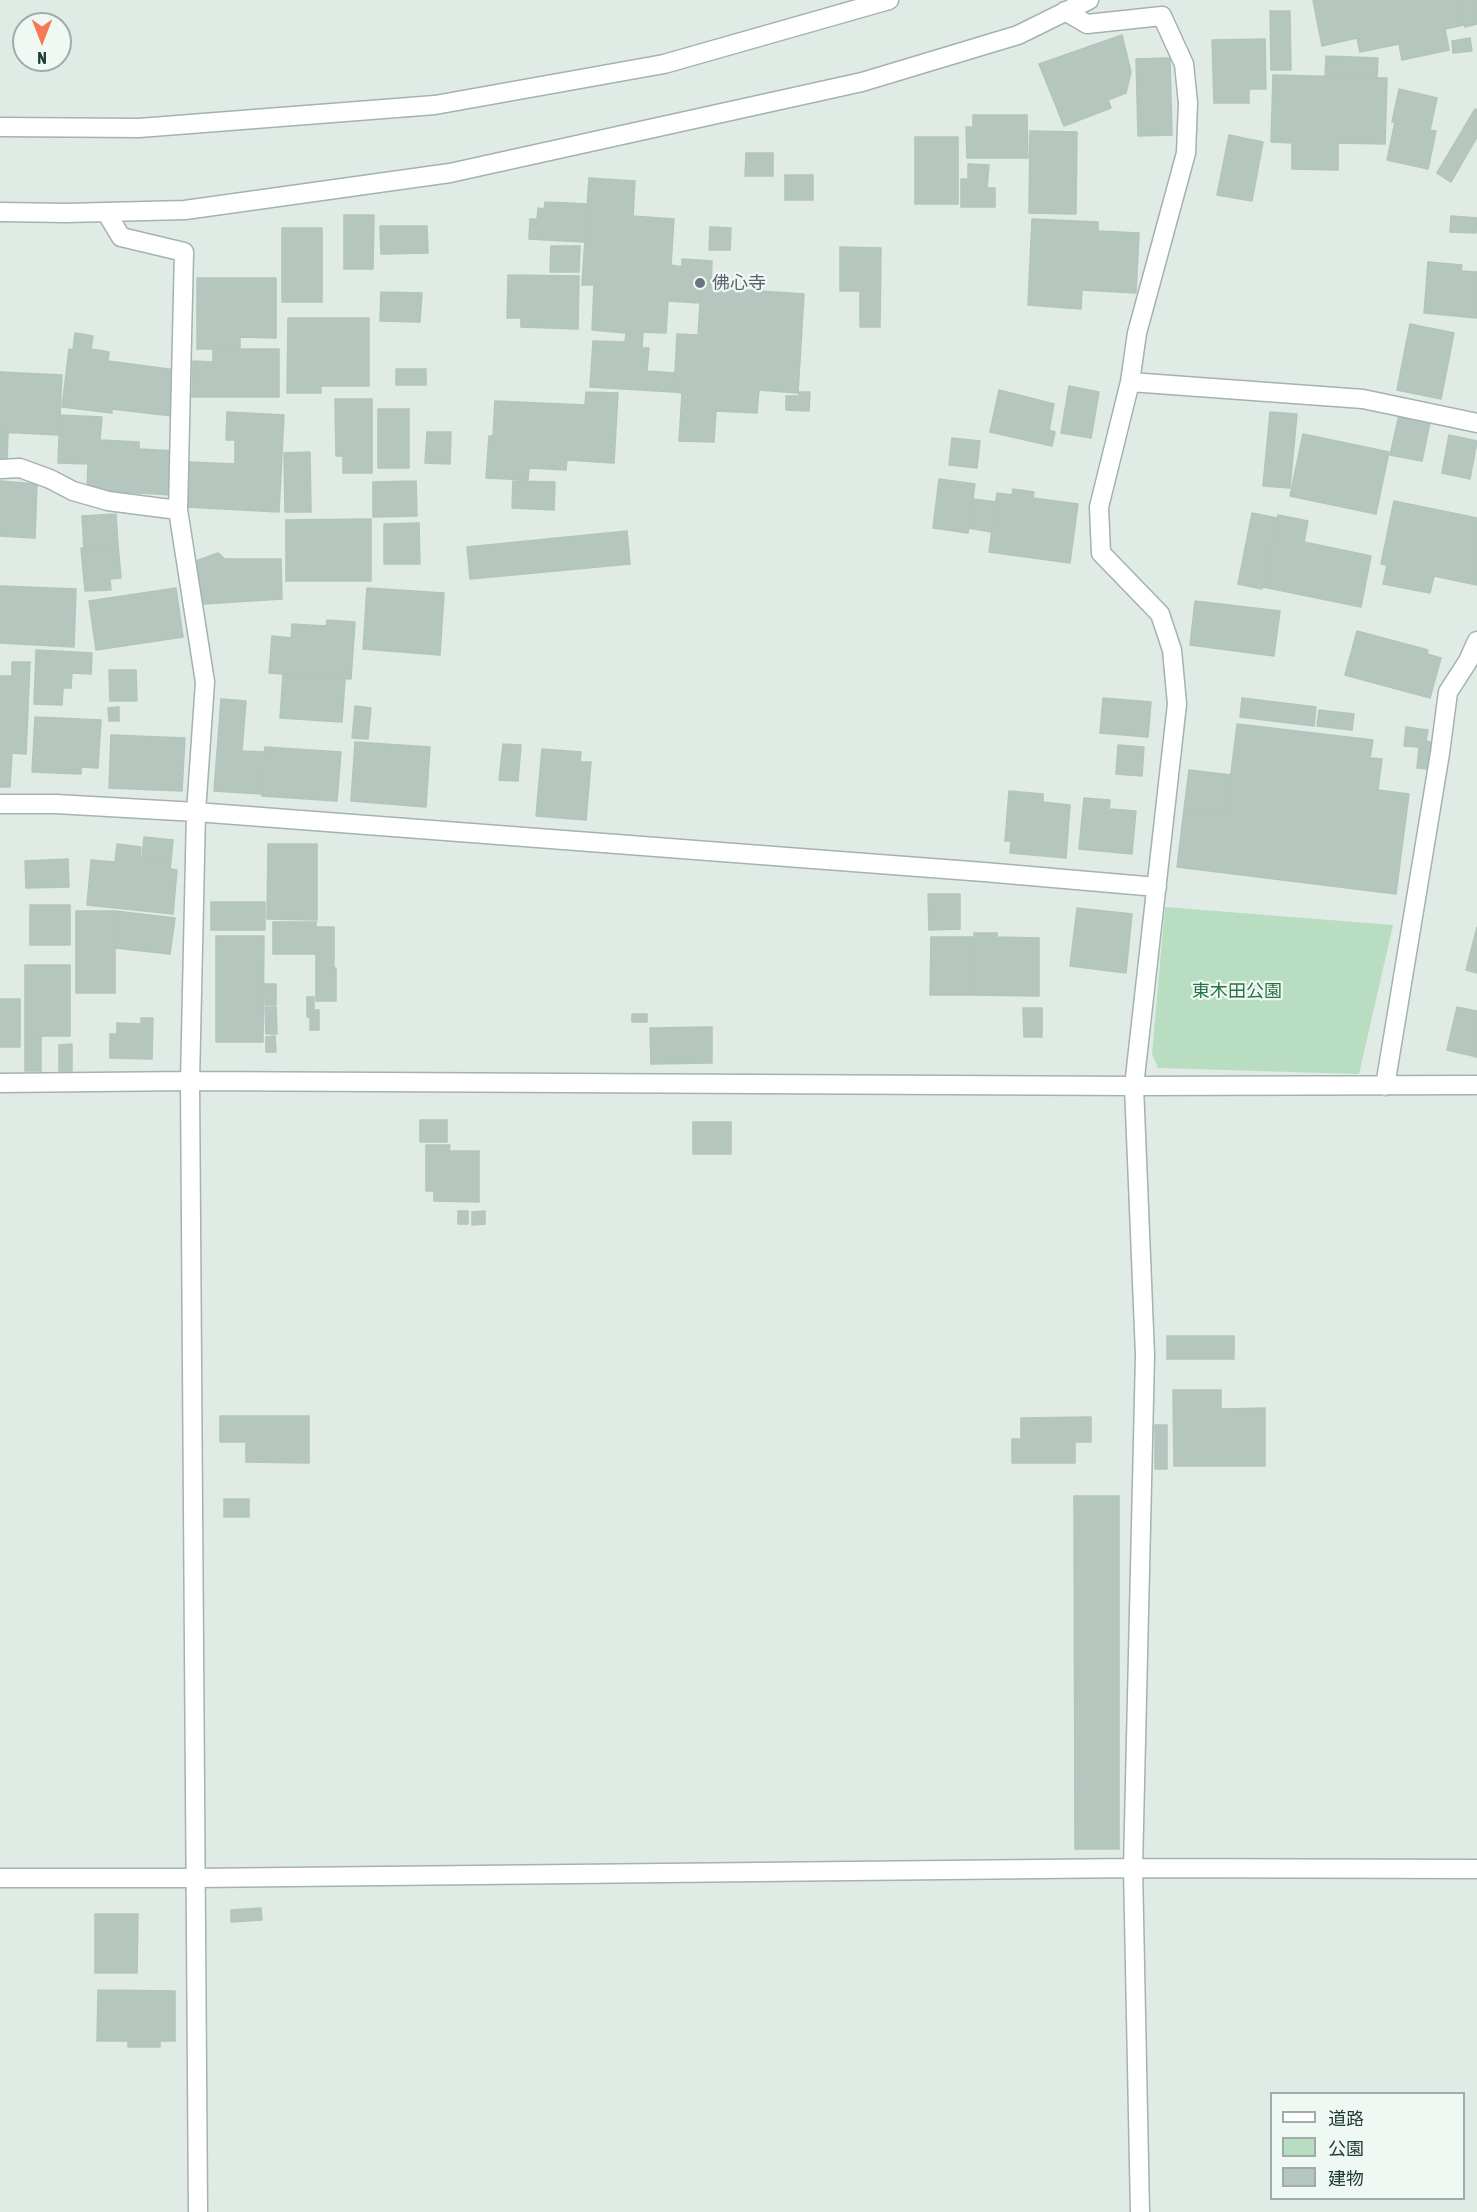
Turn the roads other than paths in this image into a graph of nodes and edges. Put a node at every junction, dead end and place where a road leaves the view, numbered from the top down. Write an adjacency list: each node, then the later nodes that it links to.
1 (889, 0): 4 (street)
2 (1089, 0): 3 (street)
3 (1065, 11): 6 (street); 7 (street)
4 (0, 127)
5 (0, 212): 6 (street)
6 (106, 212): 10 (street)
7 (1130, 382): 8 (street); 14 (street)
8 (1477, 423)
9 (0, 469): 10 (street)
10 (178, 510): 13 (street)
11 (1477, 641): 18 (street)
12 (0, 804): 13 (street)
13 (196, 812): 14 (street); 15 (street)
14 (1157, 887): 17 (street)
15 (190, 1081): 16 (street); 17 (street); 23 (street)
16 (0, 1083)
17 (1134, 1086): 18 (street); 20 (street)
18 (1385, 1086): 19 (street)
19 (1477, 1086)
20 (1133, 1868): 21 (street); 23 (street); 25 (street)
21 (1477, 1869)
22 (0, 1878): 23 (street)
23 (196, 1878): 24 (street)
24 (198, 2212)
25 (1140, 2212)

